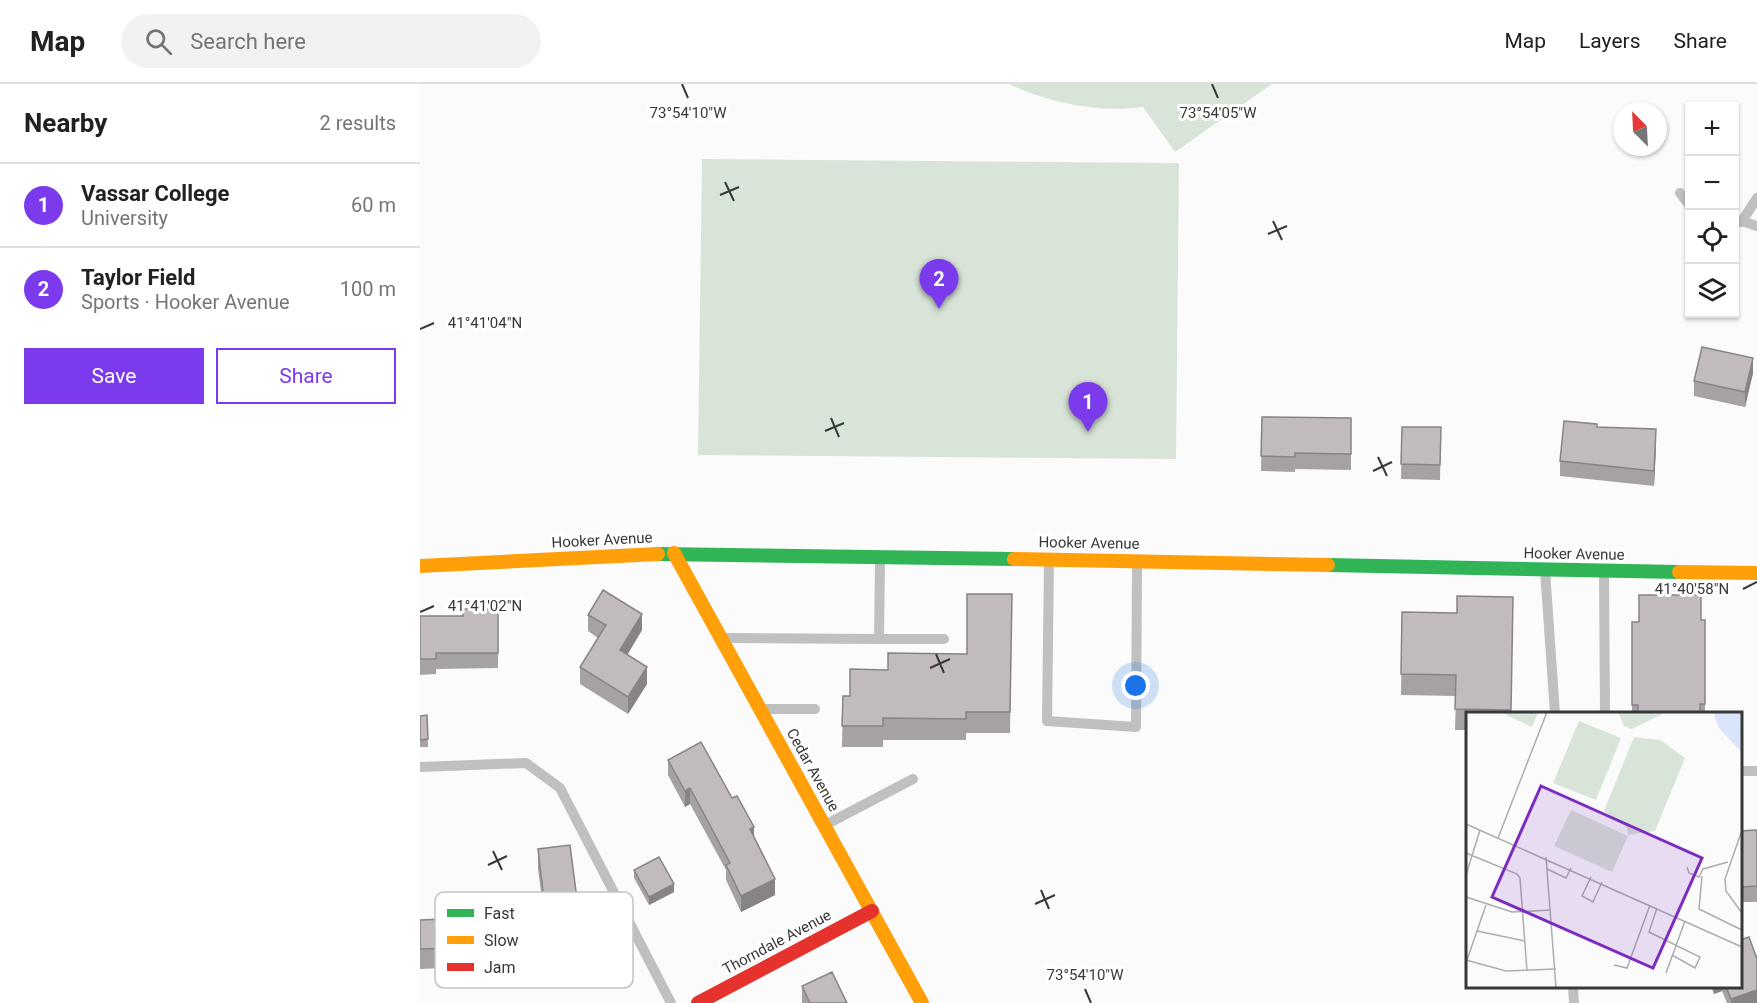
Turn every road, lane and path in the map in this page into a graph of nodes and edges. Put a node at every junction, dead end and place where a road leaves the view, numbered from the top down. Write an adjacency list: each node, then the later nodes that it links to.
1 (1680, 193): 3 (lane)
2 (1757, 198): 4 (lane)
3 (1685, 200)
4 (1739, 221)
5 (1739, 222): 6 (lane)
6 (1757, 226)
7 (674, 553): 8 (street, Hooker Avenue); 11 (street, Hooker Avenue); 15 (street, Cedar Avenue)
8 (880, 555): 9 (street, Hooker Avenue); 16 (lane)
9 (1049, 559): 10 (street, Hooker Avenue); 10 (lane)
10 (1137, 561): 12 (street, Hooker Avenue)
11 (420, 566)
12 (1545, 570): 13 (street, Hooker Avenue); 20 (lane)
13 (1604, 570): 14 (street, Hooker Avenue); 21 (lane)
14 (1757, 573)
15 (721, 638): 16 (lane); 18 (street, Cedar Avenue)
16 (879, 639): 17 (lane)
17 (944, 639)
18 (760, 709): 19 (lane); 24 (street, Cedar Avenue)
19 (815, 709)
20 (1555, 712)
21 (1605, 712)
22 (420, 767): 25 (lane)
23 (913, 779): 24 (lane)
24 (824, 825): 26 (street, Cedar Avenue)
25 (614, 892)
26 (872, 911): 30 (street, Thorndale Avenue); 31 (street, Cedar Avenue)
27 (633, 929): 29 (lane)
28 (1572, 988): 32 (lane)
29 (671, 1003)
30 (698, 1003)
31 (922, 1003)
32 (1574, 1003)

